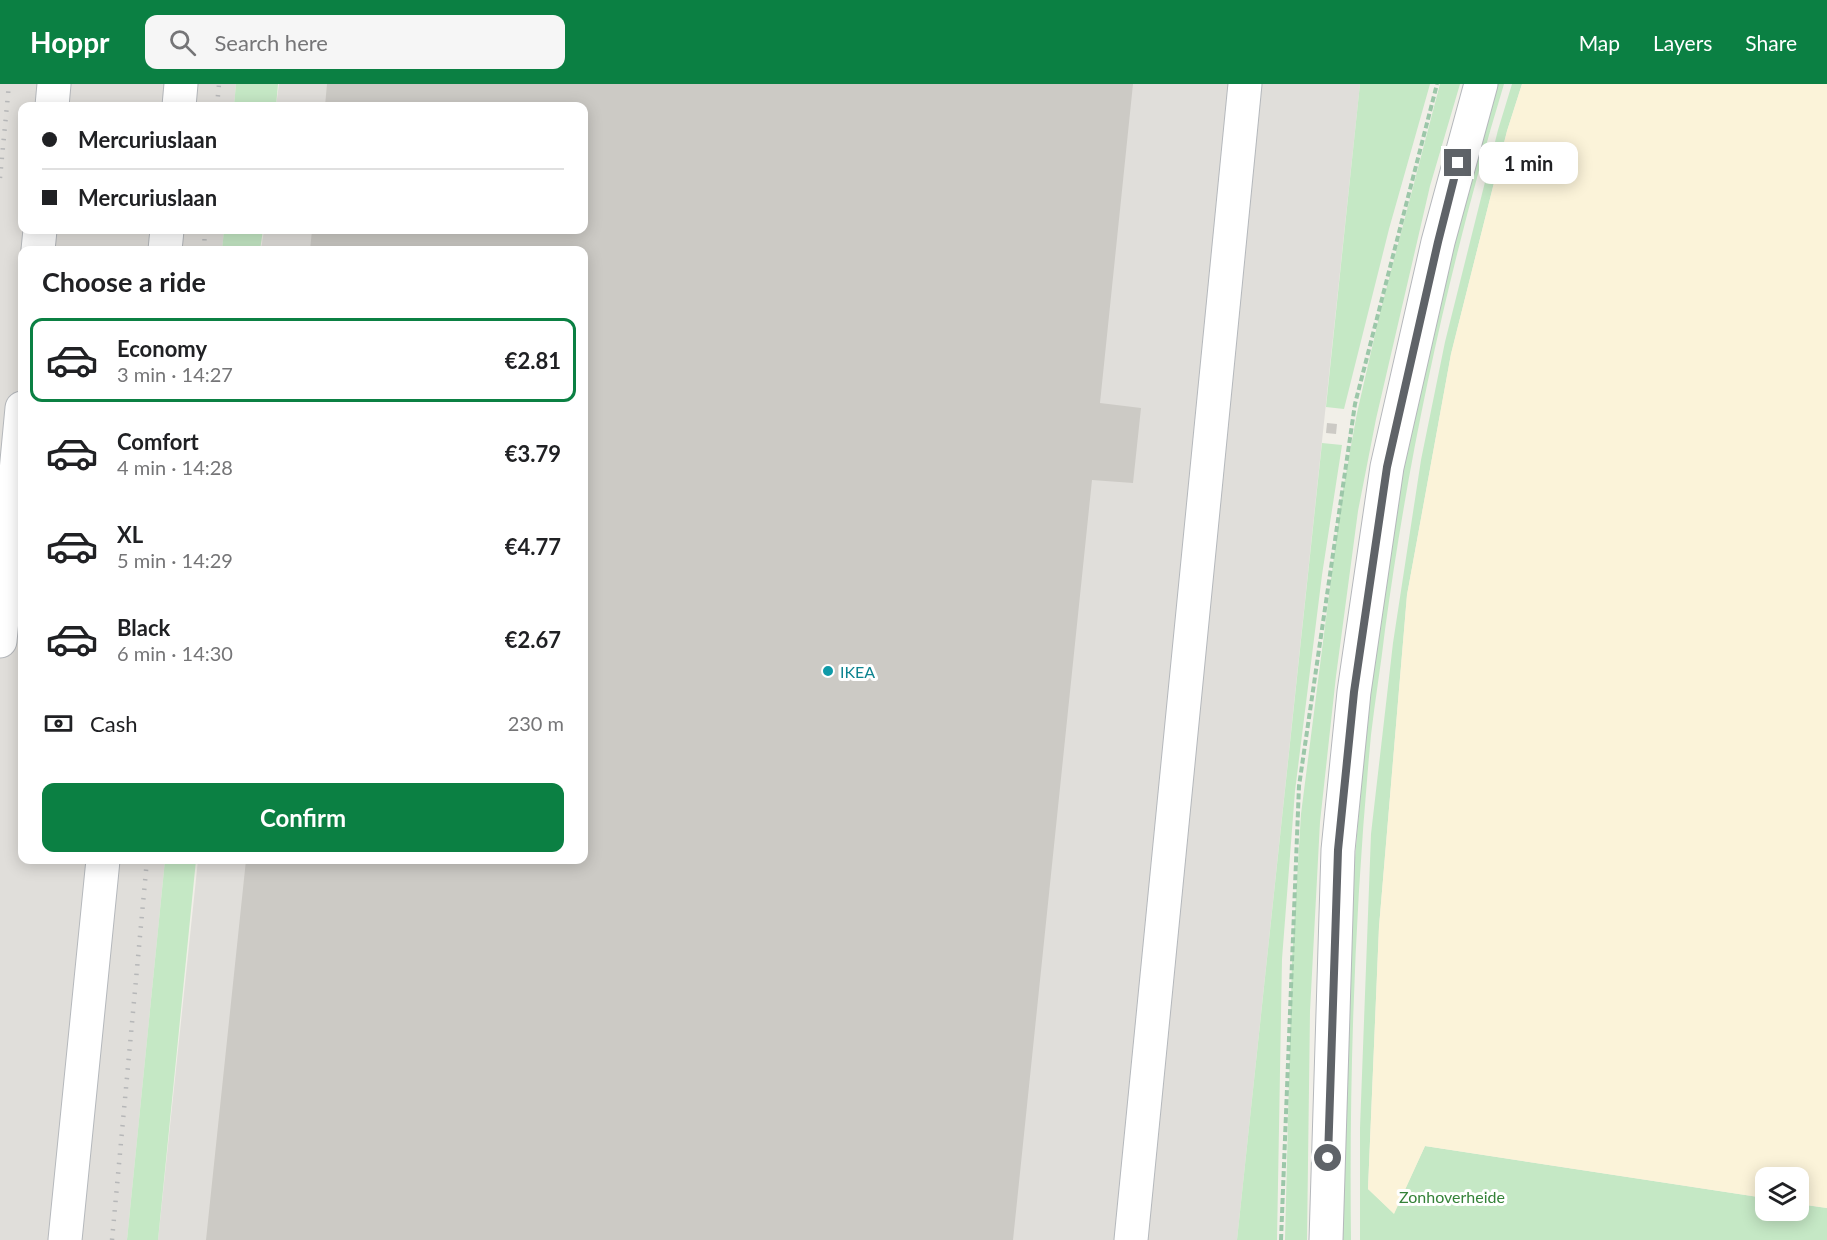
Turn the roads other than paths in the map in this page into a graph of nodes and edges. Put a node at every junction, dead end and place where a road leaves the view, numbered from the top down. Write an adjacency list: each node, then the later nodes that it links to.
1 (54, 84): 5 (street)
2 (182, 84): 6 (street)
3 (1245, 84): 11 (street)
4 (1481, 84): 12 (street)
5 (52, 102)
6 (180, 102)
7 (18, 450): 8 (street)
8 (0, 641)
9 (103, 864): 10 (street)
10 (65, 1240)
11 (1131, 1240)
12 (1326, 1240)

